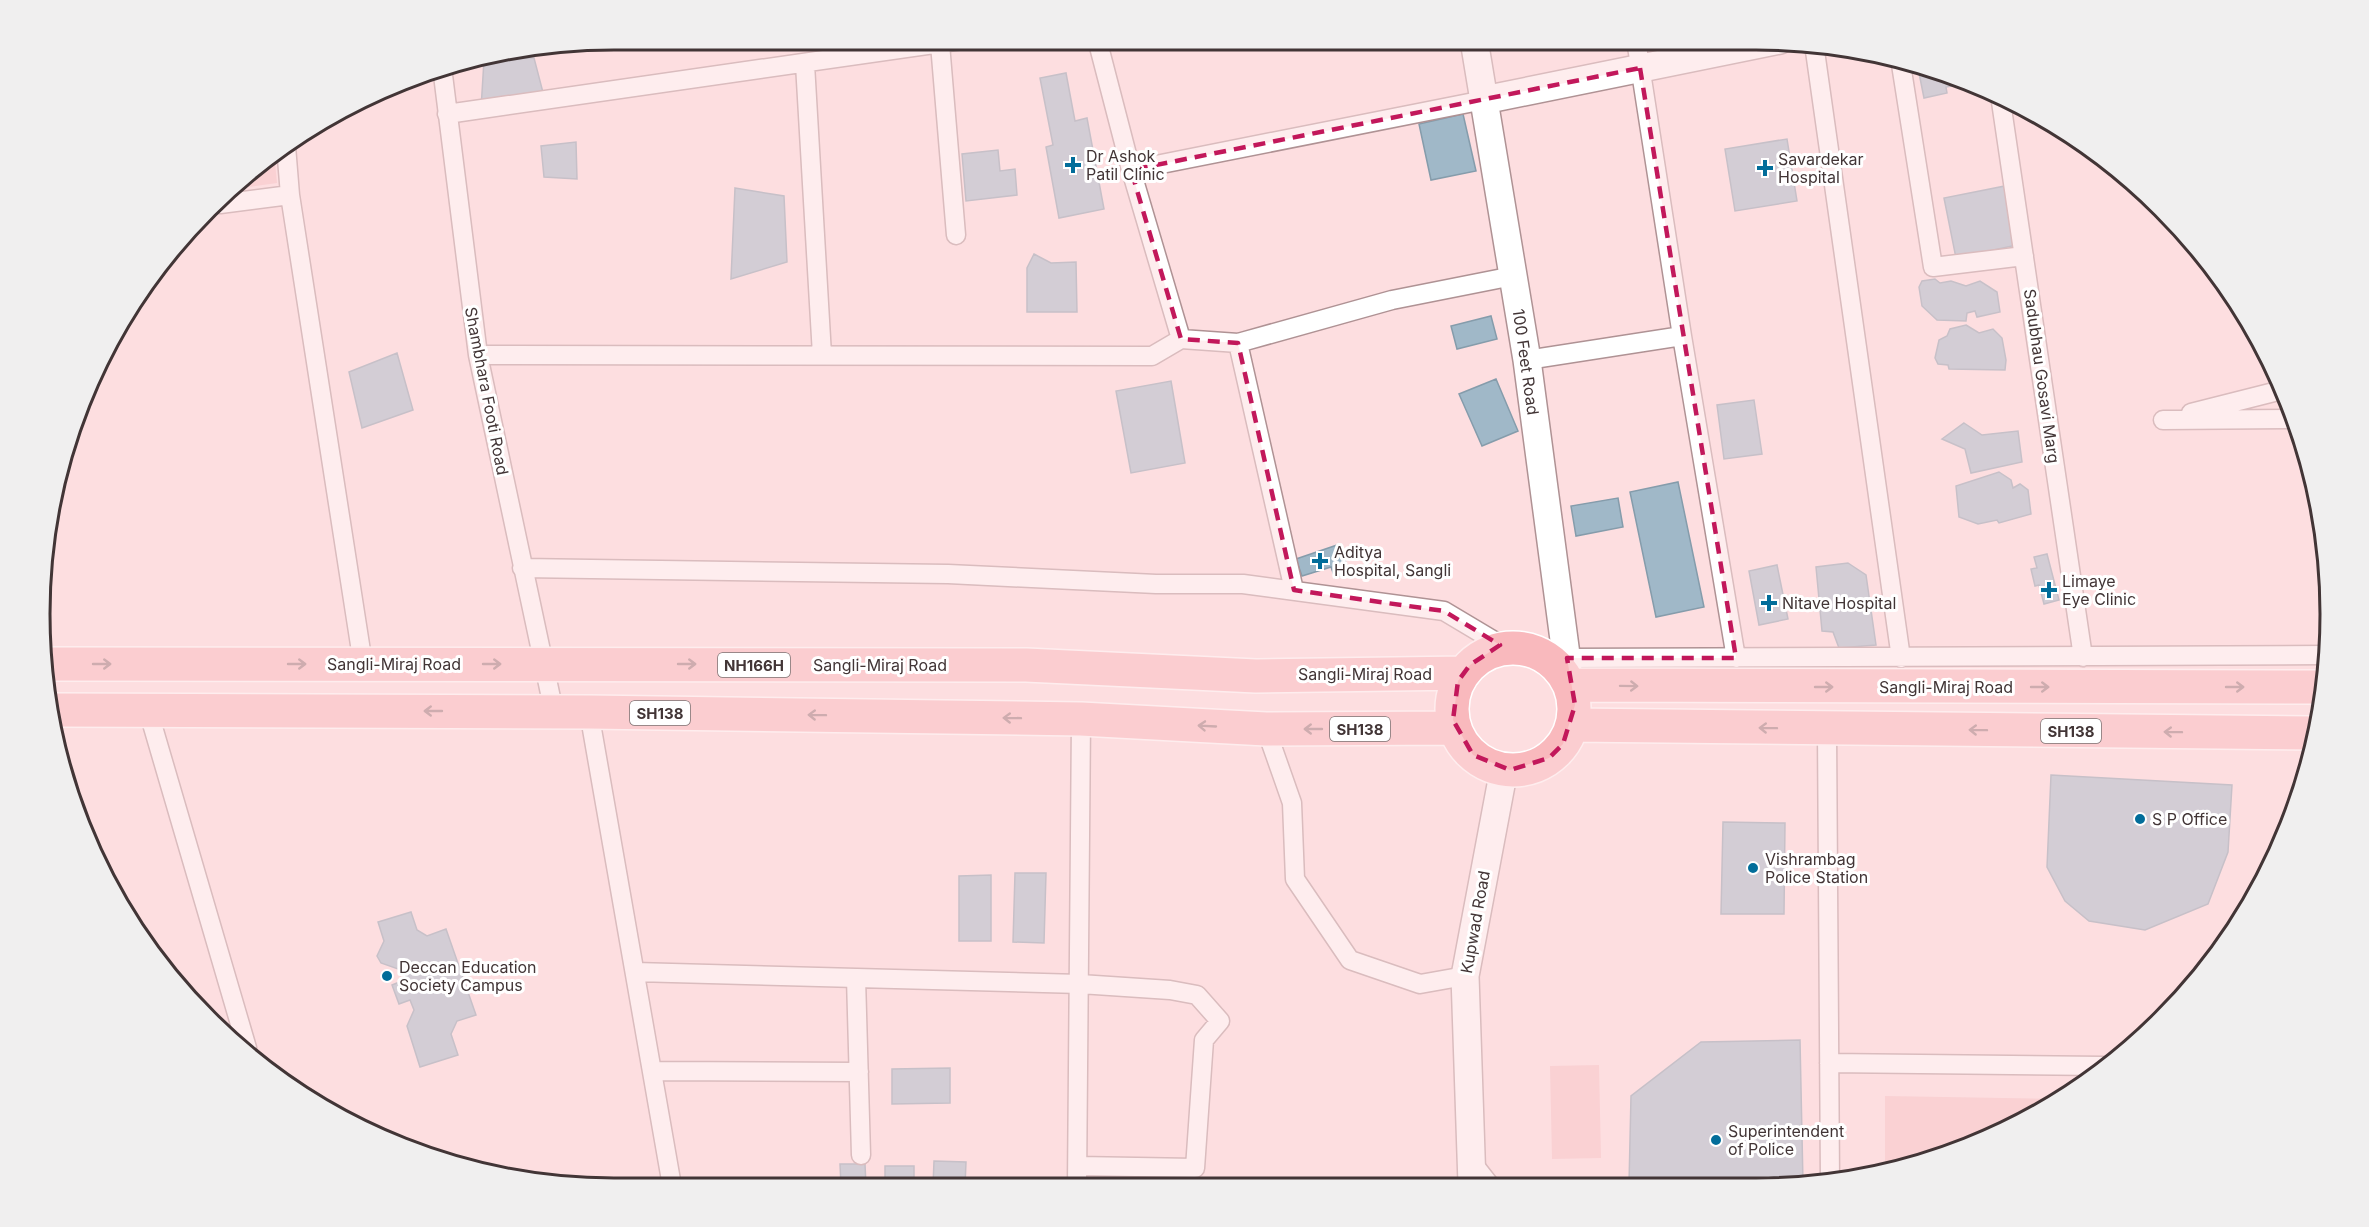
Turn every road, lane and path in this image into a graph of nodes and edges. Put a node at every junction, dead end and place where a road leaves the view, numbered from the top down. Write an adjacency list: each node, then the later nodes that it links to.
1 (900, 50): 8 (street)
2 (941, 50): 19 (street)
3 (1100, 50): 16 (street)
4 (1476, 50): 12 (main road, 100 Feet Road)
5 (1637, 50): 9 (street)
6 (1730, 50): 9 (main road)
7 (1815, 53): 36 (street)
8 (805, 64): 14 (street); 26 (street)
9 (1640, 68): 12 (main road); 22 (street)
10 (1902, 69): 20 (street)
11 (443, 76): 14 (street, Shambhara Footi Road)
12 (1484, 100): 16 (street); 21 (main road, 100 Feet Road)
13 (2002, 106): 20 (street, Sadubhau Gosavi Marg)
14 (447, 114): 25 (street, Shambhara Footi Road)
15 (287, 154): 17 (street)
16 (1131, 170): 23 (street)
17 (290, 195): 18 (street); 38 (street)
18 (227, 203)
19 (956, 235)
20 (2024, 256): 34 (street, Sadubhau Gosavi Marg)
21 (1513, 276): 24 (street); 27 (main road, 100 Feet Road)
22 (1682, 336): 27 (street); 35 (street)
23 (1181, 339): 24 (street); 26 (street)
24 (1238, 343): 31 (street)
25 (478, 355): 26 (street); 30 (street, Shambhara Footi Road)
26 (822, 355)
27 (1527, 360): 40 (main road, 100 Feet Road)
28 (2274, 392): 29 (street)
29 (2285, 419)
30 (522, 568): 31 (street); 39 (street, Shambhara Footi Road)
31 (1294, 590): 32 (street)
32 (1506, 648): 40 (highway); 41 (highway)
33 (2318, 655): 34 (street)
34 (2084, 657): 36 (street)
35 (1736, 658): 36 (street); 40 (street)
36 (1901, 658)
37 (52, 664): 38 (highway, Sangli-Miraj Road / NH166H, one-way to 38)
38 (363, 664): 39 (highway, Sangli-Miraj Road / NH166H, one-way to 39)
39 (544, 664): 41 (highway, Sangli-Miraj Road / NH166H, one-way to 41); 45 (street, Shambhara Footi Road)
40 (1568, 672): 42 (highway, Sangli-Miraj Road, one-way to 42); 48 (highway)
41 (1464, 673): 49 (highway)
42 (2315, 687)
43 (58, 710): 44 (highway, SH138)
44 (148, 710): 45 (highway, SH138, one-way to 44); 58 (street)
45 (554, 711): 46 (highway, SH138)
46 (589, 712): 47 (highway, SH138, one-way to 46); 54 (street)
47 (1081, 719): 50 (highway, SH138, one-way to 47); 57 (street)
48 (1572, 725): 51 (highway, one-way to 48); 53 (highway)
49 (1455, 728): 50 (highway, SH138, one-way to 50); 53 (highway)
50 (1266, 729): 55 (street)
51 (1827, 729): 52 (highway, SH138, one-way to 51); 59 (street)
52 (2306, 734)
53 (1504, 768): 55 (main road, Kupwad Road)
54 (635, 972): 56 (street); 61 (street)
55 (1465, 976): 66 (main road, Kupwad Road)
56 (856, 978): 57 (street); 62 (street)
57 (1080, 984): 64 (street); 64 (street)
58 (245, 1040)
59 (1829, 1063): 60 (street); 65 (street)
60 (2092, 1066)
61 (652, 1071): 62 (street); 67 (street)
62 (859, 1072): 63 (street)
63 (861, 1155)
64 (1078, 1166): 68 (street)
65 (1830, 1173)
66 (1470, 1176)
67 (671, 1178)
68 (1077, 1178)

